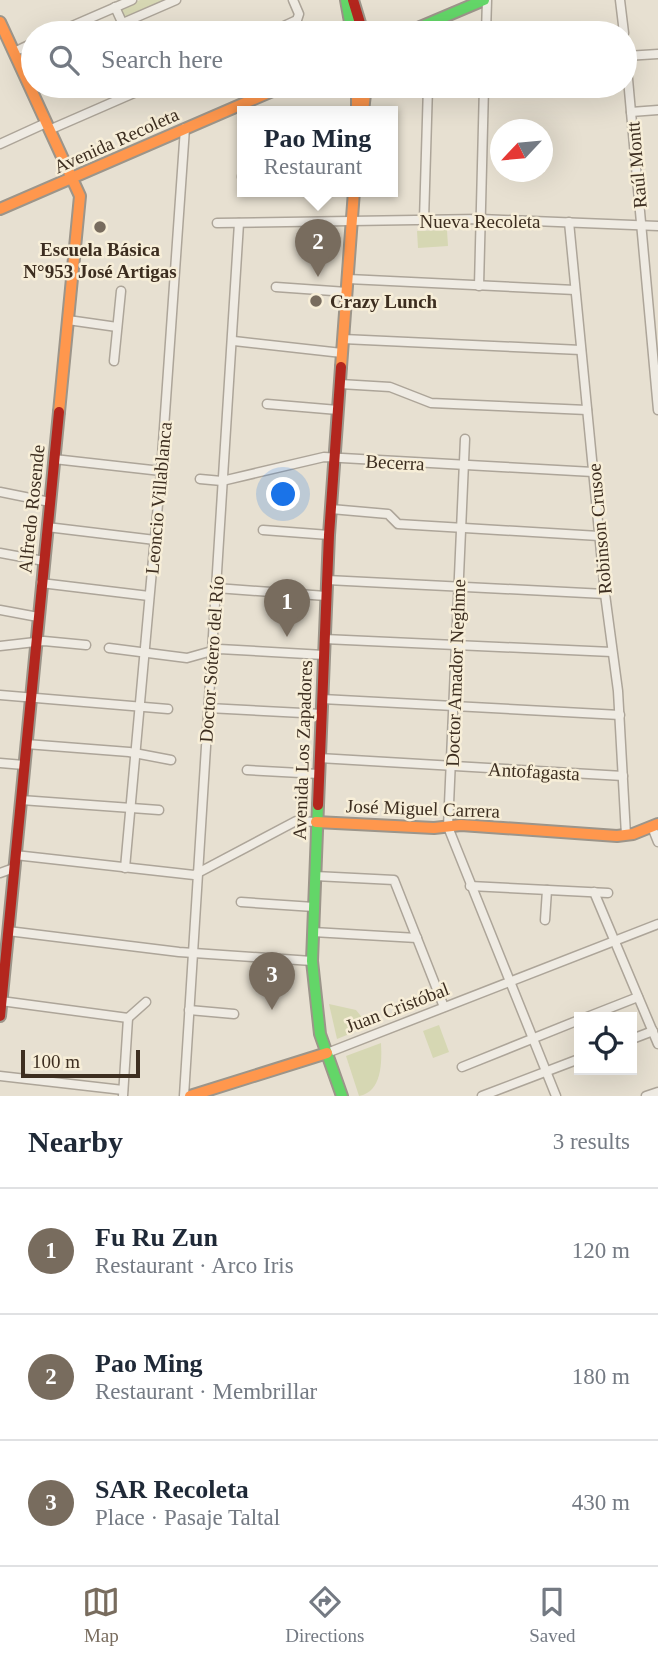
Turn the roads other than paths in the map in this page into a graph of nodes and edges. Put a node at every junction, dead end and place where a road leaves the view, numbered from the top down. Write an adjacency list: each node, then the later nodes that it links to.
1 (132, 0): 9 (street)
2 (176, 0): 12 (street)
3 (293, 0): 13 (street)
4 (346, 0): 14 (street)
5 (353, 0): 15 (street)
6 (485, 0): 8 (street); 17 (street)
7 (622, 0): 18 (street)
8 (462, 4): 16 (street)
9 (116, 7): 10 (street); 11 (street)
10 (84, 21)
11 (122, 21)
12 (128, 21)
13 (295, 21)
14 (350, 21)
15 (359, 21)
16 (429, 21)
17 (486, 21)
18 (623, 21)
19 (0, 22): 21 (street, Alfredo Rosende)
20 (21, 48): 21 (street)
21 (13, 52): 24 (street, Alfredo Rosende)
22 (658, 54): 23 (street)
23 (637, 56)
24 (21, 70)
25 (34, 98): 33 (street, Alfredo Rosende)
26 (120, 98): 33 (street)
27 (428, 98): 40 (street)
28 (484, 98): 39 (street)
29 (630, 98): 32 (street, Raúl Montt)
30 (237, 109): 34 (street, Avenida Recoleta)
31 (658, 110): 32 (street)
32 (631, 112): 45 (street, Raúl Montt)
33 (47, 127): 35 (street); 36 (street, Alfredo Rosende)
34 (186, 128): 36 (street, Avenida Recoleta); 70 (street, Leoncio Villablanca)
35 (0, 144)
36 (72, 178): 38 (street, Avenida Recoleta); 53 (street, Alfredo Rosende)
37 (354, 197): 41 (street, Avenida Los Zapadores)
38 (0, 209)
39 (480, 219): 40 (street, Nueva Recoleta); 42 (street, Nueva Recoleta); 48 (street)
40 (424, 220): 41 (street, Nueva Recoleta)
41 (352, 222): 44 (street, Nueva Recoleta); 47 (street, Avenida Los Zapadores)
42 (569, 222): 45 (street, Nueva Recoleta); 50 (street, Robinson Crusoe)
43 (218, 223): 44 (street, Nueva Recoleta)
44 (239, 223): 56 (street, Doctor Sótero del Río)
45 (641, 225): 46 (street, Nueva Recoleta); 58 (street, Raúl Montt)
46 (658, 226)
47 (348, 279): 48 (street); 52 (street, Avenida Los Zapadores)
48 (479, 286): 50 (street)
49 (276, 287): 52 (street)
50 (575, 290): 57 (street, Robinson Crusoe)
51 (121, 291): 54 (street)
52 (347, 292): 55 (street, Avenida Los Zapadores)
53 (68, 320): 54 (street); 68 (street, Alfredo Rosende)
54 (117, 327): 60 (street)
55 (343, 339): 57 (street); 59 (street, Avenida Los Zapadores)
56 (234, 341): 59 (street); 73 (street, Doctor Sótero del Río)
57 (581, 350): 65 (street, Robinson Crusoe)
58 (655, 352): 63 (street, Raúl Montt)
59 (342, 354): 61 (street, Avenida Los Zapadores)
60 (114, 361)
61 (340, 384): 64 (street, Avenida Los Zapadores); 65 (street)
62 (267, 404): 64 (street)
63 (658, 408)
64 (338, 410): 67 (street, Avenida Los Zapadores)
65 (587, 410): 71 (street, Robinson Crusoe)
66 (465, 439): 69 (street, Doctor Amador Neghme)
67 (335, 458): 69 (street, Becerra); 73 (street, Becerra); 76 (street, Avenida Los Zapadores)
68 (54, 459): 70 (street); 75 (street, Alfredo Rosende)
69 (464, 466): 71 (street, Becerra); 78 (street, Doctor Amador Neghme)
70 (161, 471): 82 (street, Leoncio Villablanca)
71 (593, 472): 81 (street, Robinson Crusoe)
72 (200, 480): 73 (street, Becerra)
73 (222, 481): 88 (street, Doctor Sótero del Río)
74 (0, 492): 75 (street)
75 (50, 502): 77 (street, Alfredo Rosende)
76 (331, 509): 78 (street); 80 (street, Avenida Los Zapadores)
77 (47, 527): 82 (street); 84 (street, Alfredo Rosende)
78 (461, 527): 81 (street); 87 (street, Doctor Amador Neghme)
79 (263, 530): 80 (street)
80 (329, 535): 85 (street, Avenida Los Zapadores)
81 (599, 536): 89 (street, Robinson Crusoe)
82 (155, 540): 90 (street, Leoncio Villablanca)
83 (0, 553): 84 (street)
84 (44, 561): 86 (street, Alfredo Rosende)
85 (327, 580): 87 (street); 91 (street, Avenida Los Zapadores)
86 (41, 583): 90 (street); 93 (street, Alfredo Rosende)
87 (458, 587): 89 (street); 97 (street, Doctor Amador Neghme)
88 (216, 588): 91 (street); 100 (street, Doctor Sótero del Río)
89 (605, 594): 102 (street, Robinson Crusoe)
90 (149, 596): 101 (street, Leoncio Villablanca)
91 (326, 596): 94 (street, Avenida Los Zapadores)
92 (0, 610): 93 (street)
93 (38, 617): 95 (street, Alfredo Rosende)
94 (324, 639): 97 (street); 103 (street, Avenida Los Zapadores)
95 (36, 644): 96 (street); 98 (street); 105 (street, Alfredo Rosende)
96 (86, 645)
97 (456, 645): 102 (street); 108 (street, Doctor Amador Neghme)
98 (0, 646)
99 (109, 648): 101 (street)
100 (212, 650): 101 (street); 103 (street); 109 (street, Doctor Sótero del Río)
101 (144, 652): 107 (street, Leoncio Villablanca)
102 (612, 652): 112 (street, Robinson Crusoe)
103 (324, 655): 106 (street, Avenida Los Zapadores)
104 (0, 695): 105 (street)
105 (30, 698): 107 (street); 113 (street, Alfredo Rosende)
106 (322, 699): 108 (street); 111 (street, Avenida Los Zapadores)
107 (139, 706): 110 (street); 114 (street, Leoncio Villablanca)
108 (453, 706): 112 (street); 119 (street, Doctor Amador Neghme)
109 (208, 708): 111 (street); 135 (street, Doctor Sótero del Río)
110 (168, 709)
111 (322, 714): 115 (street, Avenida Los Zapadores)
112 (620, 715): 122 (street, Robinson Crusoe)
113 (26, 744): 114 (street); 118 (street, Alfredo Rosende)
114 (135, 754): 116 (street); 124 (street, Leoncio Villablanca)
115 (319, 758): 119 (street, Antofagasta); 121 (street, Avenida Los Zapadores)
116 (171, 760)
117 (0, 762): 118 (street)
118 (24, 765): 123 (street, Alfredo Rosende)
119 (451, 766): 122 (street, Antofagasta); 128 (street, Doctor Amador Neghme)
120 (247, 770): 121 (street)
121 (319, 774): 126 (street, Avenida Los Zapadores)
122 (623, 776): 129 (street, Robinson Crusoe)
123 (20, 800): 124 (street); 131 (street, Alfredo Rosende)
124 (130, 808): 125 (street); 132 (street, Leoncio Villablanca)
125 (159, 810)
126 (316, 822): 128 (street, José Miguel Carrera); 135 (street, José Miguel Carrera); 136 (street, Avenida Los Zapadores)
127 (655, 826): 129 (street, José Miguel Carrera); 130 (street)
128 (448, 827): 129 (street, José Miguel Carrera); 137 (street, Doctor Amador Neghme)
129 (626, 835)
130 (658, 842)
131 (15, 855): 132 (street); 133 (street, Alfredo Rosende)
132 (125, 867): 135 (street)
133 (14, 868): 134 (street); 145 (street, Alfredo Rosende)
134 (0, 873)
135 (199, 874): 149 (street, Doctor Sótero del Río)
136 (314, 876): 142 (street, Avenida Los Zapadores); 147 (street)
137 (470, 886): 138 (street); 151 (street, Doctor Amador Neghme)
138 (547, 890): 139 (street); 143 (street)
139 (594, 892): 140 (street); 148 (street)
140 (608, 893)
141 (241, 902): 142 (street)
142 (314, 907): 146 (street, Avenida Los Zapadores)
143 (545, 920)
144 (658, 924): 148 (street, Juan Cristóbal)
145 (8, 931): 149 (street); 153 (street, Alfredo Rosende)
146 (313, 932): 147 (street); 150 (street, Avenida Los Zapadores)
147 (417, 939): 155 (street)
148 (614, 941): 151 (street, Juan Cristóbal); 152 (street)
149 (193, 953): 150 (street); 156 (street, Doctor Sótero del Río)
150 (312, 961): 166 (street, Avenida Los Zapadores)
151 (508, 983): 155 (street, Juan Cristóbal); 164 (street, Doctor Amador Neghme)
152 (638, 997): 157 (street); 162 (street)
153 (1, 1001): 159 (street, Alfredo Rosende); 160 (street)
154 (146, 1002): 160 (street)
155 (444, 1007): 166 (street, Juan Cristóbal)
156 (189, 1010): 158 (street); 174 (street, Doctor Sótero del Río)
157 (600, 1012)
158 (234, 1014)
159 (0, 1016)
160 (128, 1018): 173 (street)
161 (574, 1022): 164 (street)
162 (653, 1031): 163 (street); 165 (street)
163 (637, 1037)
164 (532, 1039): 168 (street); 169 (street, Doctor Amador Neghme)
165 (658, 1044)
166 (327, 1053): 172 (street, Juan Cristóbal); 176 (street, Avenida Los Zapadores)
167 (574, 1061): 169 (street)
168 (462, 1067)
169 (545, 1072): 177 (street); 178 (street, Doctor Amador Neghme)
170 (0, 1076): 173 (street)
171 (658, 1091): 179 (street)
172 (220, 1092): 175 (street, Juan Cristóbal)
173 (123, 1093)
174 (184, 1096)
175 (190, 1096)
176 (342, 1096)
177 (482, 1096)
178 (555, 1096)
179 (646, 1096)

